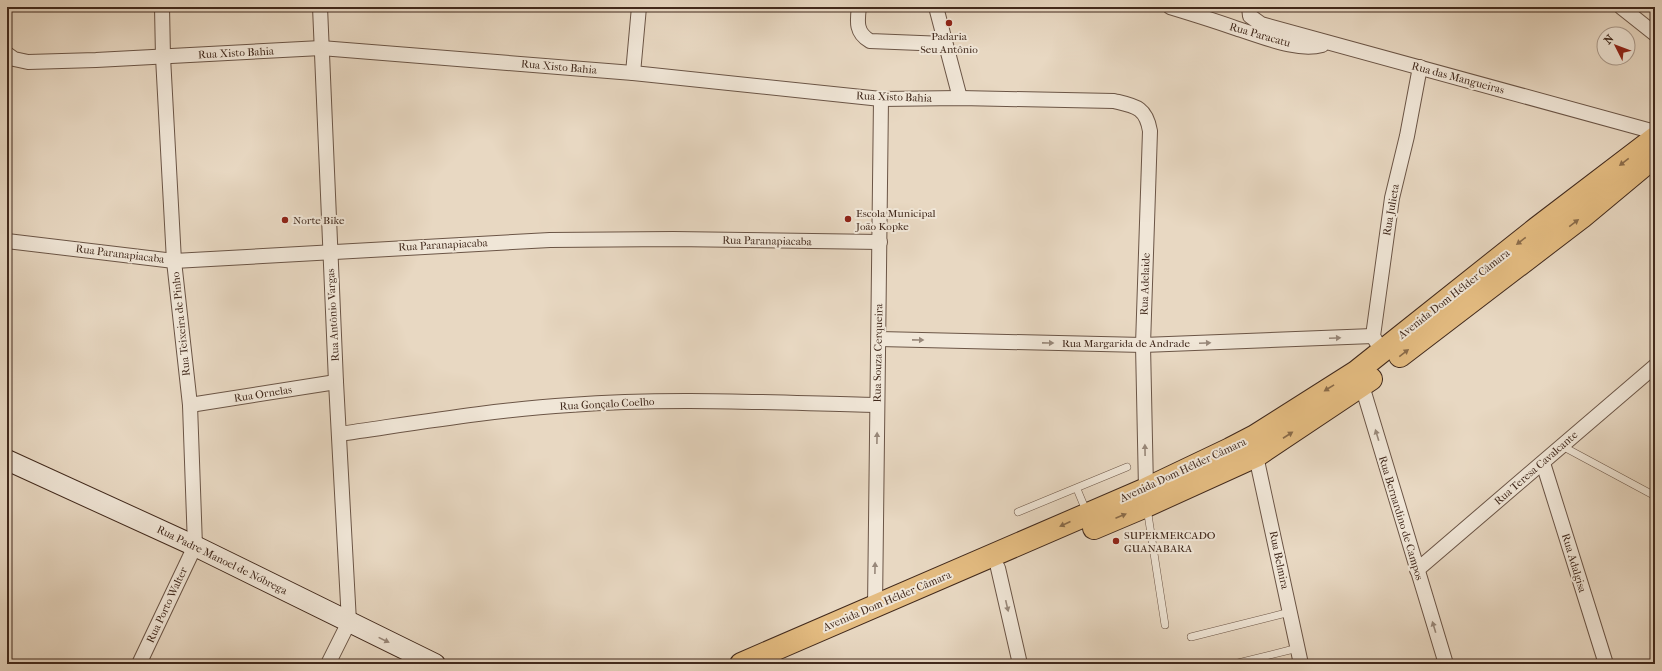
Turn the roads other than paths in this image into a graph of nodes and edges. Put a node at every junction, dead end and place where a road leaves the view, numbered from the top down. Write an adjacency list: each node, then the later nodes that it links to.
1 (162, 7): 15 (street, Rua Teixeira de Pinho)
2 (320, 7): 13 (street, Rua Antônio Vargas)
3 (639, 7): 17 (street)
4 (859, 7): 12 (street)
5 (936, 7): 12 (street)
6 (1170, 7): 11 (street, Rua Paracatu)
7 (1249, 7): 9 (street, Rua Paracatu)
8 (1621, 7): 10 (street)
9 (1261, 24): 11 (street, Rua das Mangueiras)
10 (1655, 34)
11 (1328, 43): 16 (street, Rua das Mangueiras)
12 (945, 44): 18 (street)
13 (321, 48): 15 (street, Rua Xisto Bahia); 17 (street, Rua Xisto Bahia); 26 (street, Rua Antônio Vargas)
14 (7, 54): 15 (street, Rua Xisto Bahia)
15 (163, 57): 27 (street, Rua Teixeira de Pinho)
16 (1420, 67): 21 (street, Rua das Mangueiras); 29 (street, Rua Julieta)
17 (633, 73): 19 (street, Rua Xisto Bahia)
18 (960, 98): 19 (street, Rua Xisto Bahia); 20 (street, Rua Xisto Bahia)
19 (881, 99): 25 (street, Rua Souza Cerqueira)
20 (1114, 101): 30 (street, Rua Adelaide)
21 (1655, 132)
22 (1655, 138): 29 (main road, Avenida Dom Hélder Câmara, one-way to 29)
23 (1655, 156): 32 (main road, Avenida Dom Hélder Câmara, one-way to 23)
24 (7, 241): 27 (street, Rua Paranapiacaba)
25 (880, 242): 26 (street, Rua Paranapiacaba); 28 (street, Rua Souza Cerqueira)
26 (330, 251): 27 (street, Rua Paranapiacaba); 33 (street, Rua Antônio Vargas)
27 (174, 261): 34 (street, Rua Teixeira de Pinho)
28 (879, 339): 30 (street, Rua Margarida de Andrade, one-way to 30); 35 (street, Rua Souza Cerqueira)
29 (1378, 343): 30 (street, Rua Margarida de Andrade, one-way to 29); 32 (main road, Avenida Dom Hélder Câmara)
30 (1142, 345): 44 (street, Rua Adelaide, one-way to 30)
31 (1655, 366): 37 (street, Rua Teresa Cavalcante)
32 (1359, 379): 38 (main road, Avenida Dom Hélder Câmara, one-way to 32); 44 (main road, Avenida Dom Hélder Câmara, one-way to 44); 49 (street, Rua Bernardino de Campos, one-way to 32)
33 (336, 382): 34 (street, Rua Ornelas); 36 (street, Rua Antônio Vargas)
34 (190, 405): 47 (street, Rua Teixeira de Pinho)
35 (877, 405): 36 (street, Rua Gonçalo Coelho); 50 (street, Rua Souza Cerqueira, one-way to 35)
36 (339, 434): 52 (street, Rua Antônio Vargas)
37 (1562, 446): 40 (street, Rua Teresa Cavalcante); 43 (lane)
38 (1256, 456): 44 (main road, Avenida Dom Hélder Câmara); 51 (street, Rua Belmira)
39 (7, 460): 47 (main road, Rua Padre Manoel de Nóbrega)
40 (1543, 462): 49 (street, Rua Teresa Cavalcante); 65 (street, Rua Adalgisa)
41 (1127, 467): 42 (lane)
42 (1077, 489): 45 (lane); 46 (lane)
43 (1655, 496)
44 (1146, 497): 46 (main road, Avenida Dom Hélder Câmara); 48 (main road, Avenida Dom Hélder Câmara, one-way to 44); 53 (lane)
45 (1018, 512)
46 (1087, 514): 50 (main road, Avenida Dom Hélder Câmara, one-way to 50)
47 (195, 546): 52 (main road, Rua Padre Manoel de Nóbrega); 56 (street, Rua Porto Walter)
48 (998, 568): 60 (main road, Avenida Dom Hélder Câmara); 61 (street, one-way to 61)
49 (1417, 570): 64 (street, Rua Bernardino de Campos, one-way to 49)
50 (875, 607): 59 (main road, Avenida Dom Hélder Câmara)
51 (1290, 612): 54 (lane); 55 (street, Rua Belmira)
52 (349, 622): 57 (street); 58 (main road, Rua Padre Manoel de Nóbrega, one-way to 58)
53 (1165, 625)
54 (1191, 637)
55 (1298, 648): 62 (lane); 63 (street, Rua Belmira)
56 (139, 664)
57 (328, 664)
58 (435, 664)
59 (741, 664)
60 (776, 664)
61 (1020, 664)
62 (1234, 664)
63 (1301, 664)
64 (1446, 664)
65 (1606, 664)

